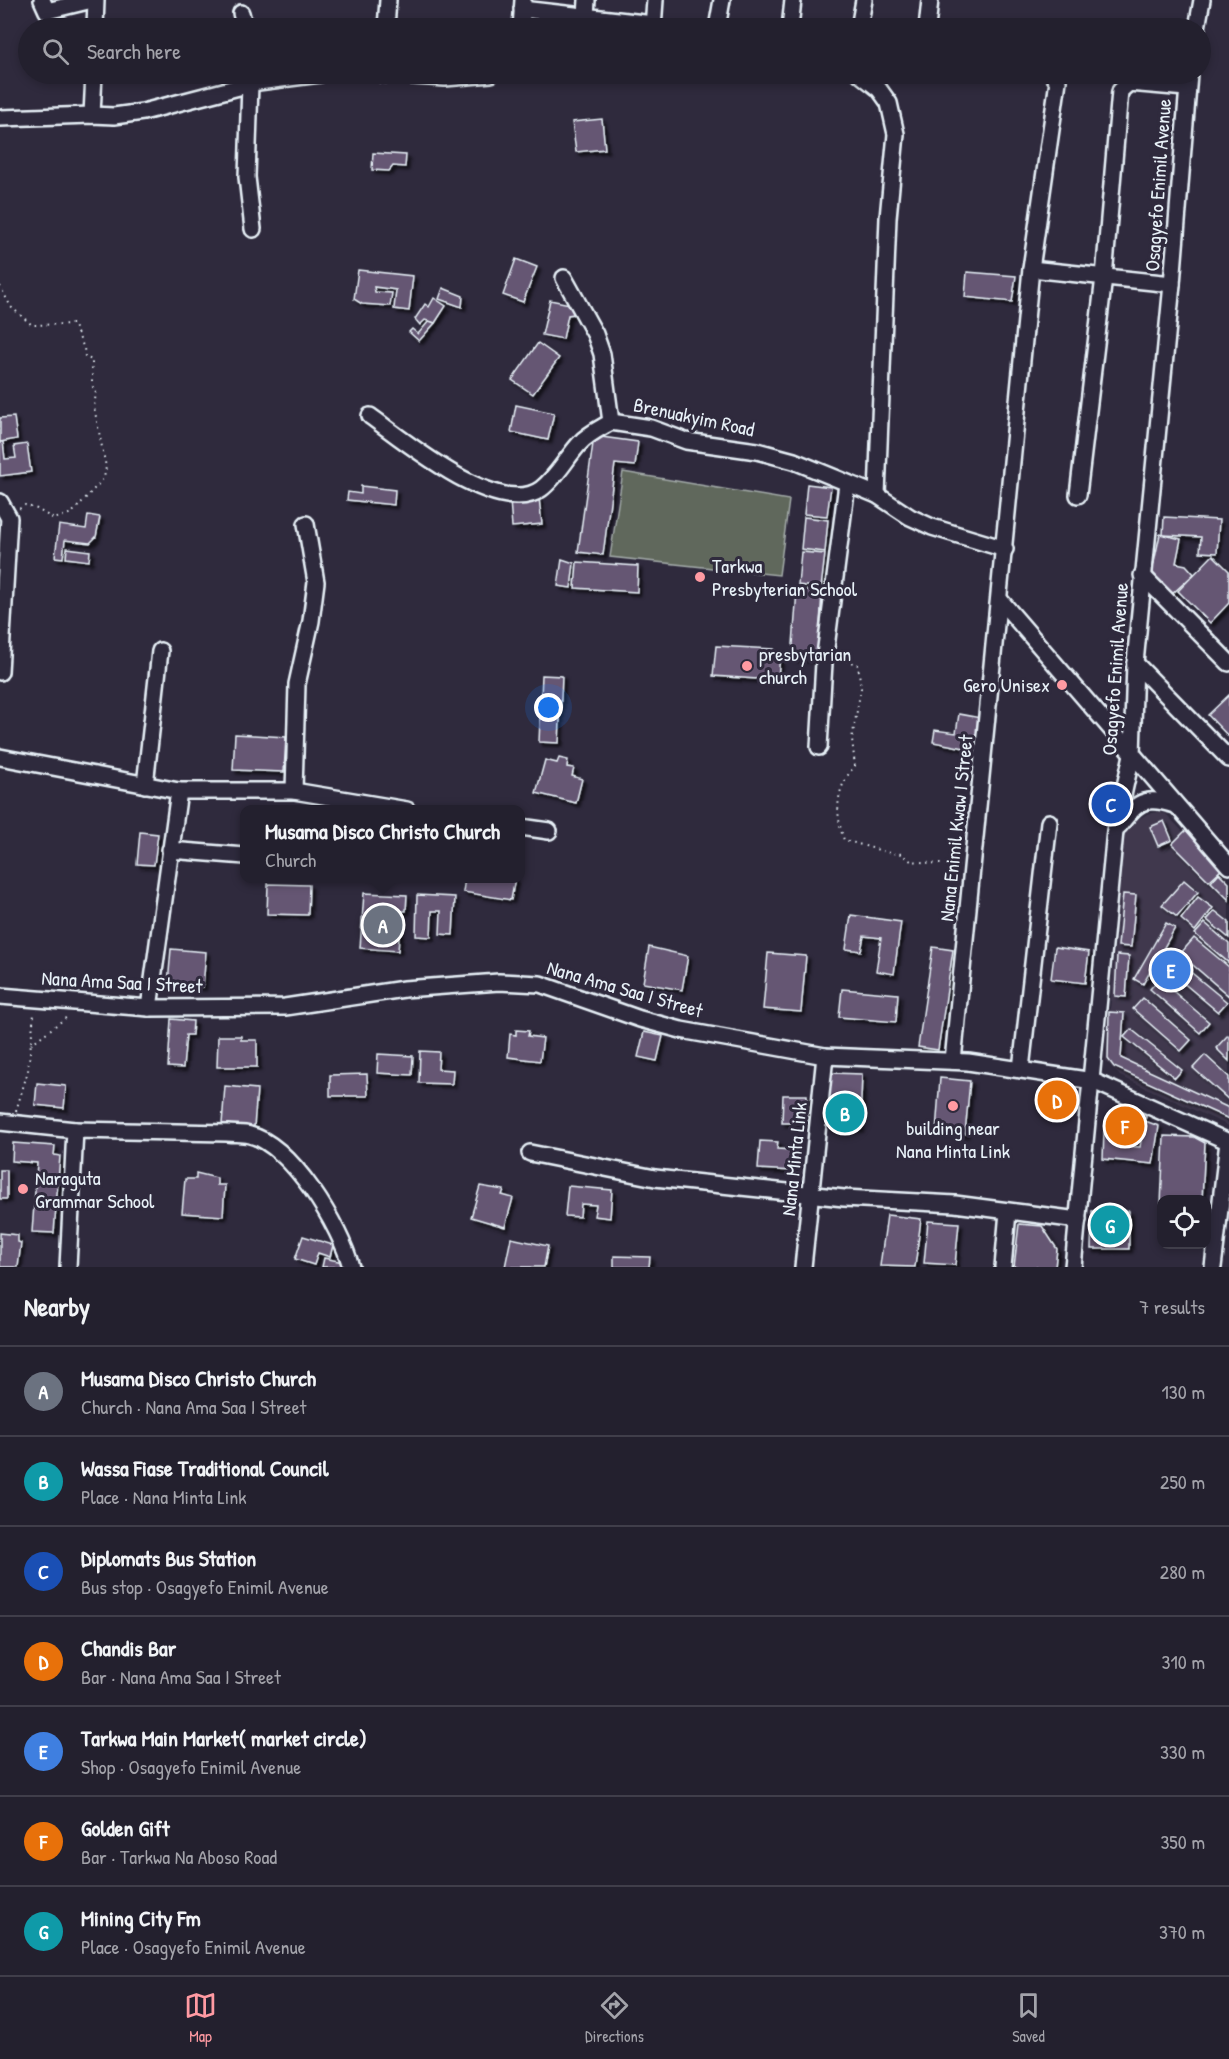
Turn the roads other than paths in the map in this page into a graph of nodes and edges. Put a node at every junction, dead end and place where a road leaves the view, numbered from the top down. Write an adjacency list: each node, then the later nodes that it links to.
1 (42, 0): 2 (street)
2 (94, 0): 14 (street)
3 (388, 0): 16 (street)
4 (587, 0): 13 (street)
5 (655, 0): 18 (street)
6 (722, 0): 19 (street)
7 (793, 0): 20 (street)
8 (864, 0): 21 (street)
9 (930, 0): 22 (street)
10 (1202, 0): 23 (street)
11 (522, 4): 13 (street)
12 (241, 13): 15 (street)
13 (586, 16): 17 (street)
14 (95, 18)
15 (242, 18)
16 (387, 18)
17 (599, 18)
18 (654, 18)
19 (719, 18)
20 (791, 18)
21 (861, 18)
22 (928, 18)
23 (1199, 18)
24 (94, 84): 31 (street)
25 (241, 84): 31 (street)
26 (255, 84): 33 (street)
27 (873, 84): 41 (street)
28 (1058, 84): 34 (street, Nana Enimil Kwaw I Street)
29 (1128, 84): 35 (street)
30 (1187, 84): 37 (street, Osagyefo Enimil Avenue)
31 (92, 115): 32 (street)
32 (0, 118)
33 (253, 229)
34 (1031, 269): 35 (street); 45 (street, Nana Enimil Kwaw I Street)
35 (1104, 277): 37 (street); 42 (street)
36 (564, 278): 39 (street)
37 (1172, 284): 46 (street, Osagyefo Enimil Avenue)
38 (370, 416): 39 (street, Brenuakyim Road)
39 (611, 422): 40 (street, Brenuakyim Road)
40 (847, 484): 41 (street, Brenuakyim Road); 52 (street)
41 (877, 495): 45 (street, Brenuakyim Road)
42 (1078, 495)
43 (0, 502): 51 (street)
44 (306, 524): 58 (street)
45 (1005, 549): 47 (street, Nana Enimil Kwaw I Street)
46 (1142, 576): 49 (street, Osagyefo Enimil Avenue); 50 (street)
47 (1000, 600): 53 (street); 71 (street, Nana Enimil Kwaw I Street)
48 (160, 651): 56 (street)
49 (1134, 663): 53 (street, Osagyefo Enimil Avenue); 55 (street)
50 (1229, 663)
51 (0, 672)
52 (819, 747)
53 (1132, 755): 60 (street); 64 (street, Osagyefo Enimil Avenue)
54 (0, 757): 56 (street)
55 (1229, 759)
56 (145, 784): 57 (street)
57 (179, 791): 58 (street); 65 (street)
58 (294, 791): 59 (street)
59 (377, 805)
60 (1175, 805): 64 (street); 67 (street)
61 (1049, 822): 72 (street)
62 (525, 828): 63 (street)
63 (549, 831)
64 (1115, 831): 73 (street, Osagyefo Enimil Avenue)
65 (170, 850): 66 (street); 69 (street)
66 (240, 856)
67 (1229, 866)
68 (0, 996): 69 (street, Nana Ama Saa I Street)
69 (149, 1008): 70 (street, Nana Ama Saa I Street)
70 (825, 1056): 71 (street, Nana Ama Saa I Street); 78 (street, Nana Minta Link)
71 (953, 1061): 72 (street, Nana Ama Saa I Street)
72 (1021, 1069): 73 (street, Nana Ama Saa I Street)
73 (1094, 1081): 76 (street, Nana Ama Saa I Street); 80 (street, Osagyefo Enimil Avenue)
74 (6, 1122): 75 (street)
75 (75, 1130): 81 (street); 82 (street)
76 (1228, 1142): 86 (street)
77 (530, 1153): 78 (street)
78 (813, 1195): 79 (street); 83 (street, Nana Minta Link)
79 (1008, 1212): 80 (street); 84 (street)
80 (1078, 1220): 85 (street, Osagyefo Enimil Avenue)
81 (68, 1267)
82 (351, 1267)
83 (803, 1267)
84 (1003, 1267)
85 (1073, 1267)
86 (1213, 1267)

